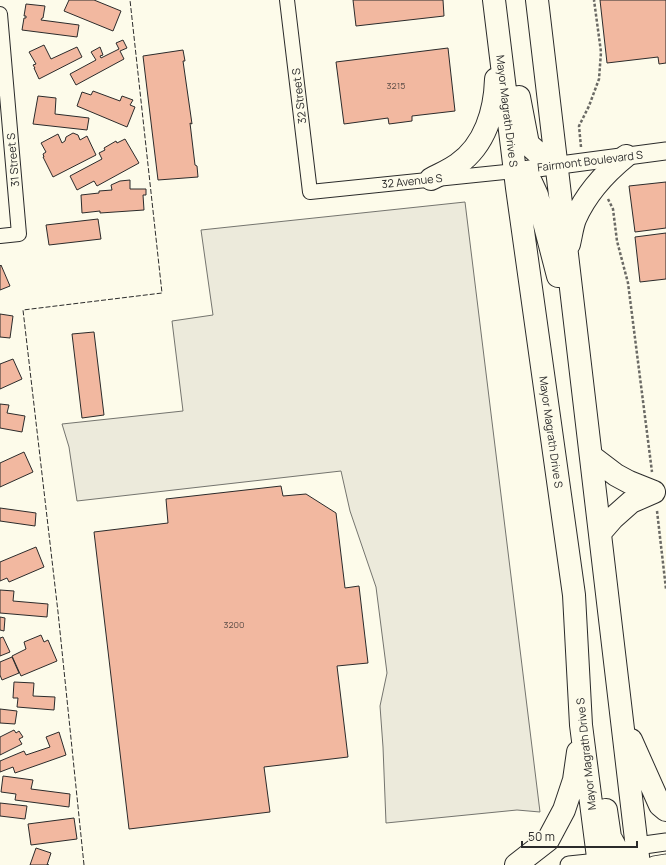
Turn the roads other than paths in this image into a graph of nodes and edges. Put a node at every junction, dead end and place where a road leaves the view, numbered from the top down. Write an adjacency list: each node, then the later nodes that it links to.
1 (287, 0): 12 (street, 32 Street S)
2 (494, 0): 6 (main road, Mayor Magrath Drive S)
3 (500, 0): 9 (main road)
4 (537, 0): 9 (main road)
5 (0, 22): 13 (street, 31 Street S)
6 (497, 30): 10 (main road, Mayor Magrath Drive S); 11 (main road)
7 (666, 151): 8 (street, Fairmont Boulevard S)
8 (626, 156): 9 (street, Fairmont Boulevard S); 14 (main road)
9 (557, 166): 10 (street, Fairmont Boulevard S); 14 (main road)
10 (515, 171): 11 (street, 32 Avenue S); 15 (main road); 19 (main road, Mayor Magrath Drive S)
11 (431, 179): 12 (street, 32 Avenue S)
12 (310, 192)
13 (0, 236)
14 (567, 252): 15 (main road)
15 (579, 355): 16 (main road)
16 (591, 456): 17 (main road); 18 (main road)
17 (660, 491): 18 (main road)
18 (600, 533): 20 (main road)
19 (574, 595): 21 (main road, Mayor Magrath Drive S); 24 (main road)
20 (622, 722): 22 (main road); 24 (main road)
21 (581, 725): 26 (main road, Mayor Magrath Drive S); 27 (main road)
22 (666, 810)
23 (666, 842): 24 (street)
24 (631, 859): 26 (street)
25 (666, 863): 29 (street)
26 (599, 864): 28 (street)
27 (516, 865)
28 (569, 865)
29 (654, 865)

